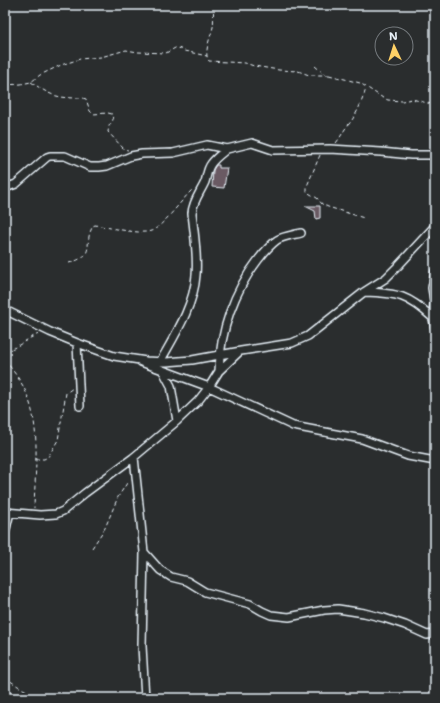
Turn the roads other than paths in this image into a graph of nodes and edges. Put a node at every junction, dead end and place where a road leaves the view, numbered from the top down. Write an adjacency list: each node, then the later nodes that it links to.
1 (227, 149): 2 (street); 3 (street); 16 (street)
2 (435, 155)
3 (5, 188)
4 (435, 226): 7 (street)
5 (300, 233): 14 (street)
6 (435, 271): 8 (street)
7 (364, 292): 10 (street); 13 (street)
8 (434, 305): 10 (street)
9 (5, 310): 12 (street)
10 (432, 318): 11 (street)
11 (435, 329)
12 (77, 343): 15 (street); 20 (street)
13 (241, 351): 14 (street); 18 (street)
14 (219, 355): 16 (street); 18 (street)
15 (132, 359): 16 (street); 17 (street)
16 (160, 362)
17 (163, 371): 19 (street); 21 (street)
18 (219, 371): 19 (street)
19 (209, 387): 21 (street); 23 (street)
20 (80, 406)
21 (177, 421): 22 (street)
22 (134, 457): 24 (street); 26 (street)
23 (435, 461)
24 (7, 512): 25 (street)
25 (5, 533)
26 (144, 552): 27 (street); 28 (street)
27 (435, 634)
28 (145, 698)

